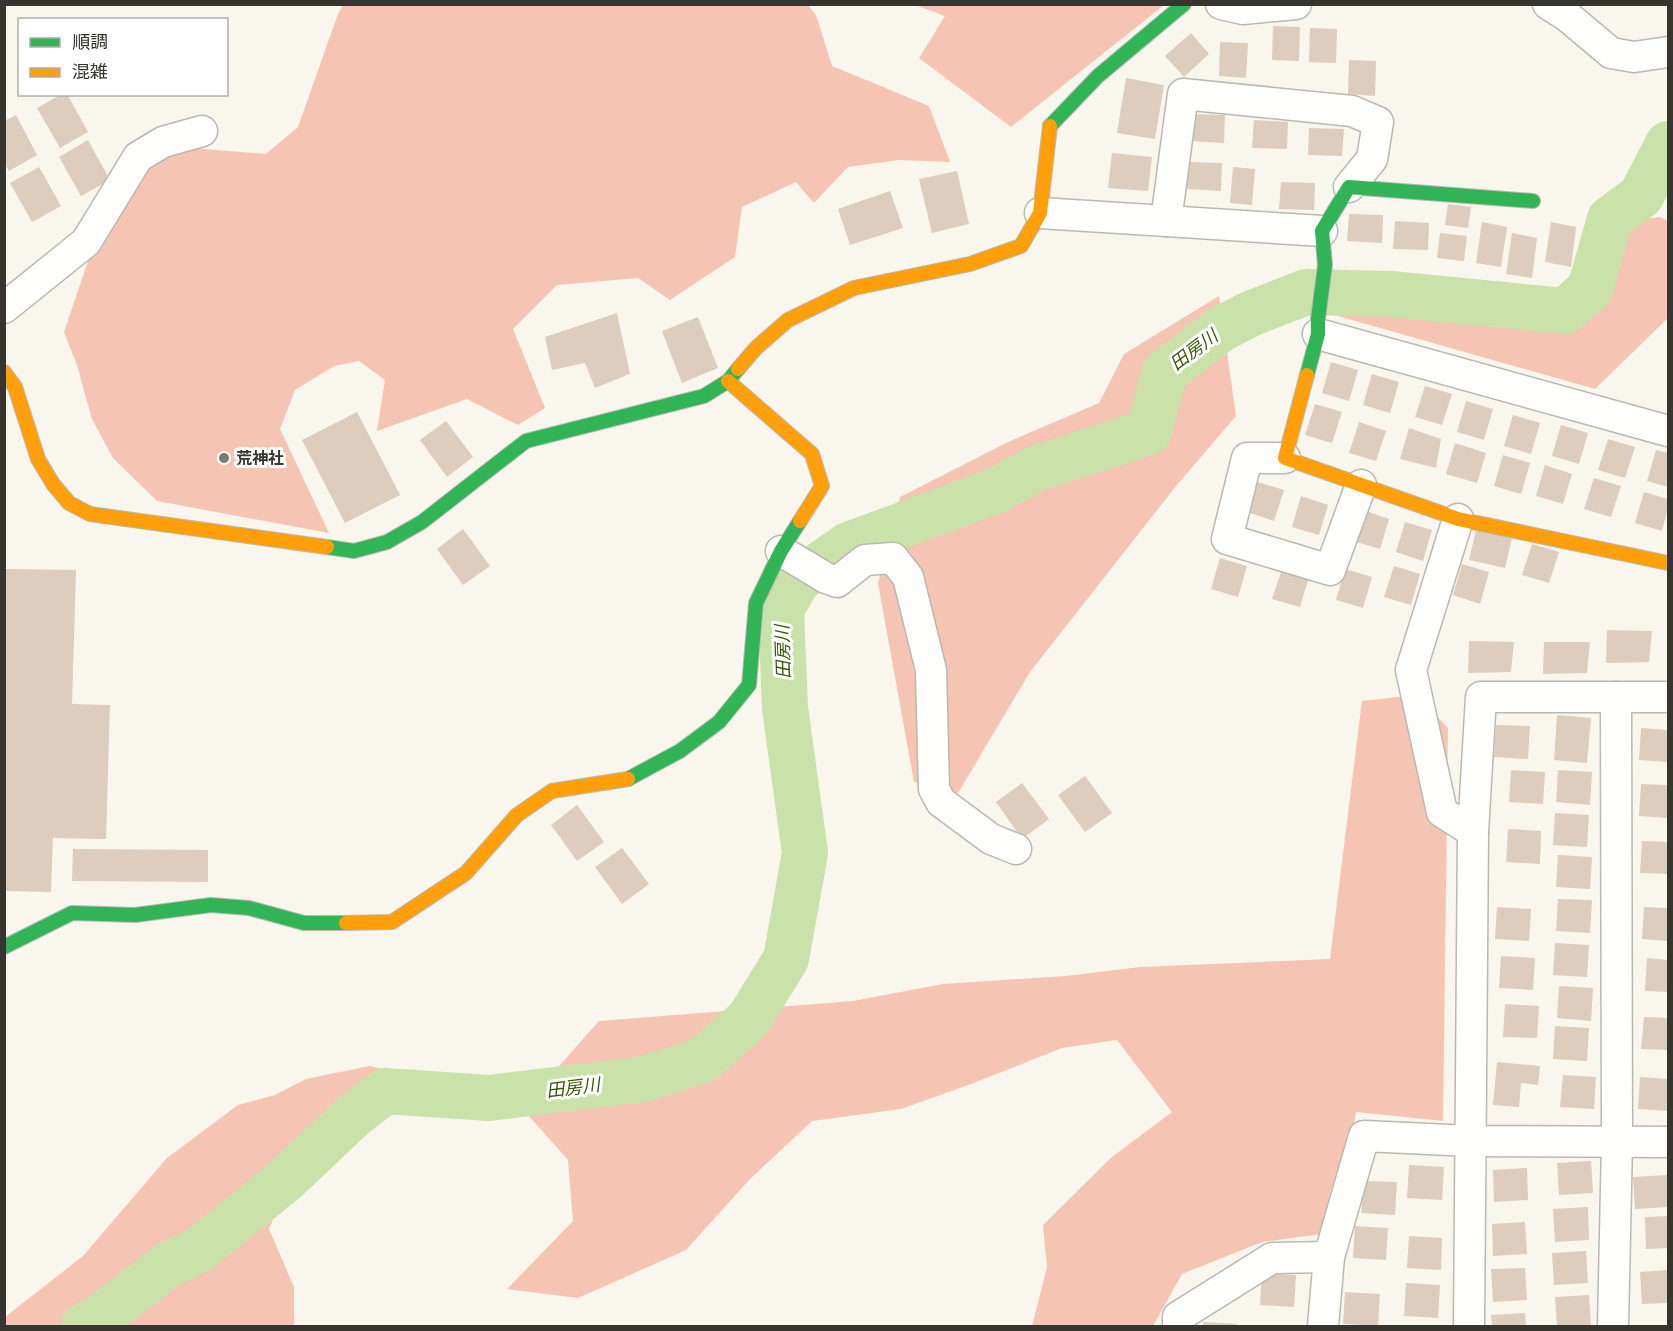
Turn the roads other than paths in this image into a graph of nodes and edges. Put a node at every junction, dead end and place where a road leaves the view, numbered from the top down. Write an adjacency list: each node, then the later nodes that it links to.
1 (1184, 4): 9 (street)
2 (1221, 4): 3 (street)
3 (1296, 4)
4 (1548, 4): 5 (street)
5 (1668, 52)
6 (202, 131): 12 (street)
7 (1349, 187): 8 (street); 10 (street); 11 (street)
8 (1533, 201)
9 (1040, 213): 10 (street); 15 (street)
10 (1166, 221): 11 (street)
11 (1322, 231): 13 (street)
12 (4, 308)
13 (1318, 326): 16 (street); 17 (street)
14 (4, 372): 15 (street)
15 (728, 381): 20 (street)
16 (1668, 431)
17 (1285, 458): 18 (street); 18 (street)
18 (1361, 485): 19 (street)
19 (1458, 519): 21 (street); 24 (street)
20 (787, 555): 25 (street); 26 (street)
21 (1668, 562)
22 (1616, 697): 23 (street); 24 (street); 28 (street)
23 (1668, 697)
24 (1473, 832): 27 (street)
25 (1016, 849)
26 (4, 947)
27 (1471, 1141): 28 (street); 30 (street); 33 (street)
28 (1617, 1142): 29 (street); 34 (street)
29 (1668, 1142)
30 (1329, 1257): 31 (street); 32 (street)
31 (1178, 1326)
32 (1323, 1326)
33 (1469, 1326)
34 (1613, 1326)

